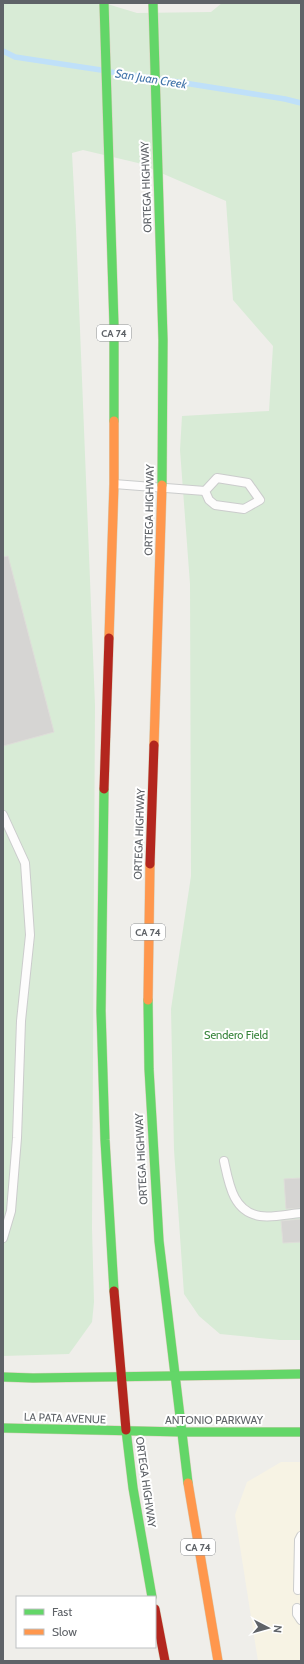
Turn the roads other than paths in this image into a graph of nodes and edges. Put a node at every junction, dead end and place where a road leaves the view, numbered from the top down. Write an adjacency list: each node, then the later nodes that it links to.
1 (104, 3): 3 (main road, ORTEGA HIGHWAY / CA 74)
2 (153, 3): 4 (main road, ORTEGA HIGHWAY / CA 74)
3 (114, 484): 4 (lane); 13 (main road, ORTEGA HIGHWAY / CA 74)
4 (161, 488): 5 (lane); 11 (main road, ORTEGA HIGHWAY / CA 74)
5 (205, 491): 5 (lane)
6 (3, 815): 9 (lane)
7 (224, 1161): 8 (lane)
8 (301, 1213)
9 (3, 1238)
10 (301, 1374): 11 (main road)
11 (174, 1375): 13 (main road); 16 (main road, ORTEGA HIGHWAY / CA 74)
12 (3, 1377): 13 (main road)
13 (121, 1377): 15 (main road, ORTEGA HIGHWAY / CA 74)
14 (3, 1428): 15 (main road, LA PATA AVENUE)
15 (126, 1431): 16 (main road, ANTONIO PARKWAY); 20 (main road, ORTEGA HIGHWAY / CA 74)
16 (182, 1432): 17 (main road, ANTONIO PARKWAY); 25 (main road, ORTEGA HIGHWAY / CA 74)
17 (301, 1432)
18 (301, 1536): 19 (lane)
19 (298, 1590)
20 (152, 1596)
21 (298, 1608): 23 (lane)
22 (156, 1615): 24 (main road)
23 (301, 1620)
24 (165, 1661)
25 (218, 1661)

